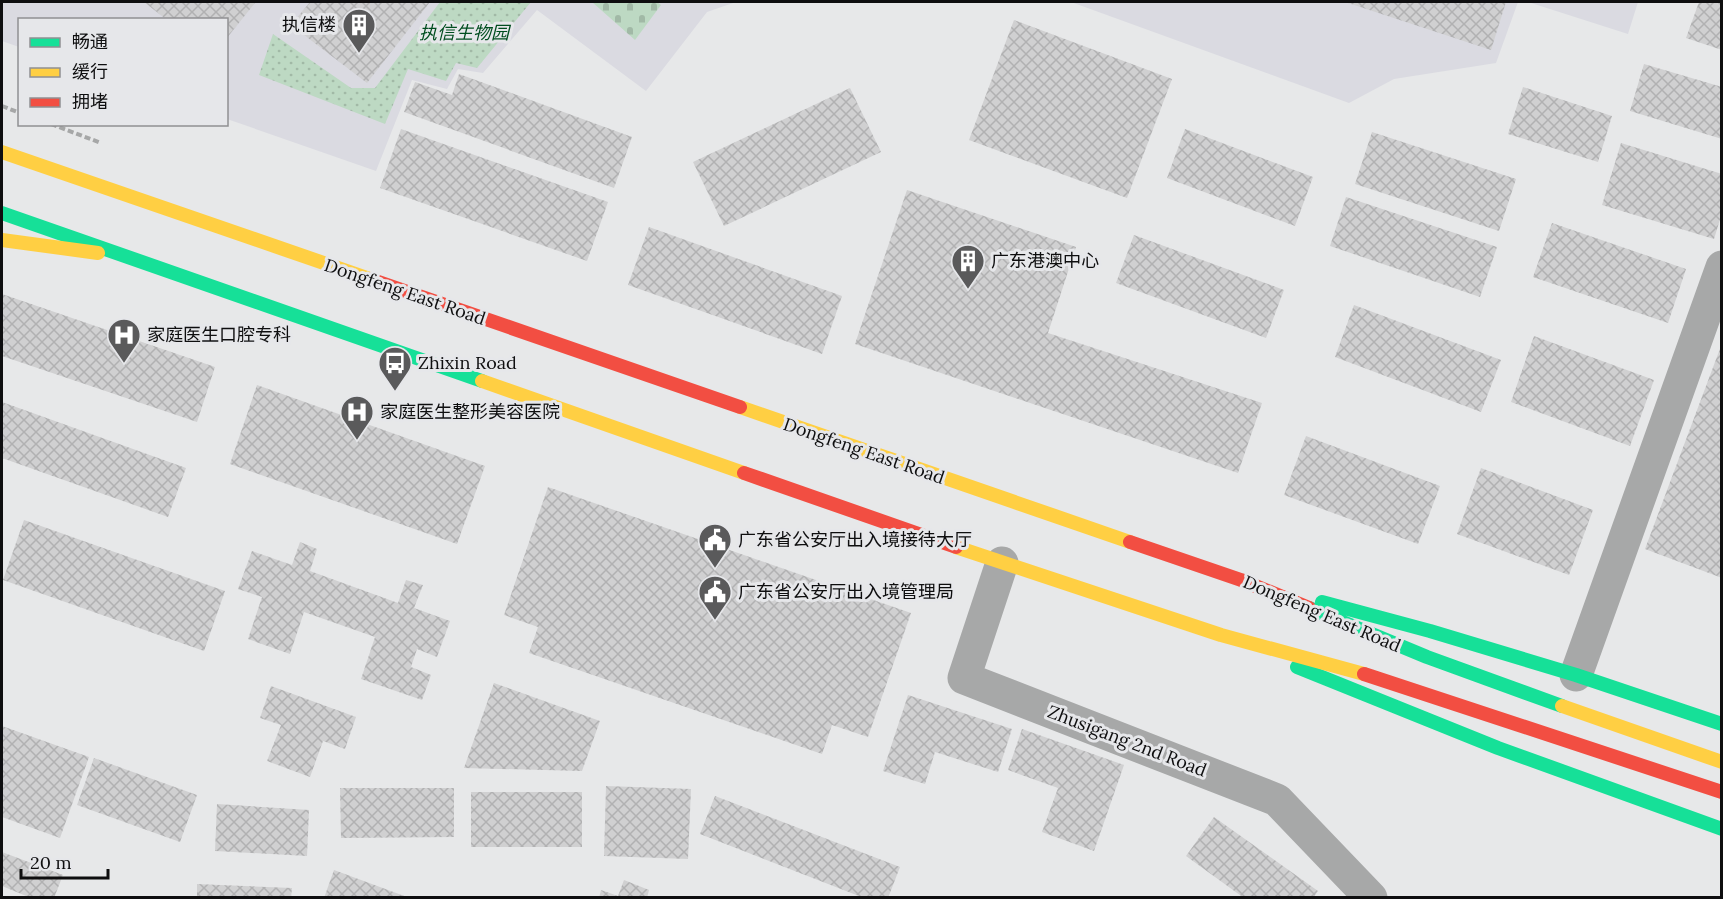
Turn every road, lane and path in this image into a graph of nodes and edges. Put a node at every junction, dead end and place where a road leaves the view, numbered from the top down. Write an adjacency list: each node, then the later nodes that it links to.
1 (2, 106): 2 (path)
2 (18, 112)
3 (56, 126): 4 (path)
4 (101, 143)
5 (2, 152): 11 (main road, Dongfeng East Road)
6 (2, 213): 8 (main road, Dongfeng East Road)
7 (2, 240): 8 (main road)
8 (130, 257): 10 (main road, Dongfeng East Road)
9 (1722, 267): 13 (street)
10 (1002, 562): 12 (main road, Dongfeng East Road); 18 (street, Zhusigang 2nd Road)
11 (1241, 580): 13 (main road); 15 (main road, Dongfeng East Road)
12 (1221, 634): 16 (main road, Dongfeng East Road); 17 (main road)
13 (1576, 675): 14 (main road)
14 (1722, 724)
15 (1722, 762)
16 (1722, 792)
17 (1722, 829)
18 (1371, 897)

